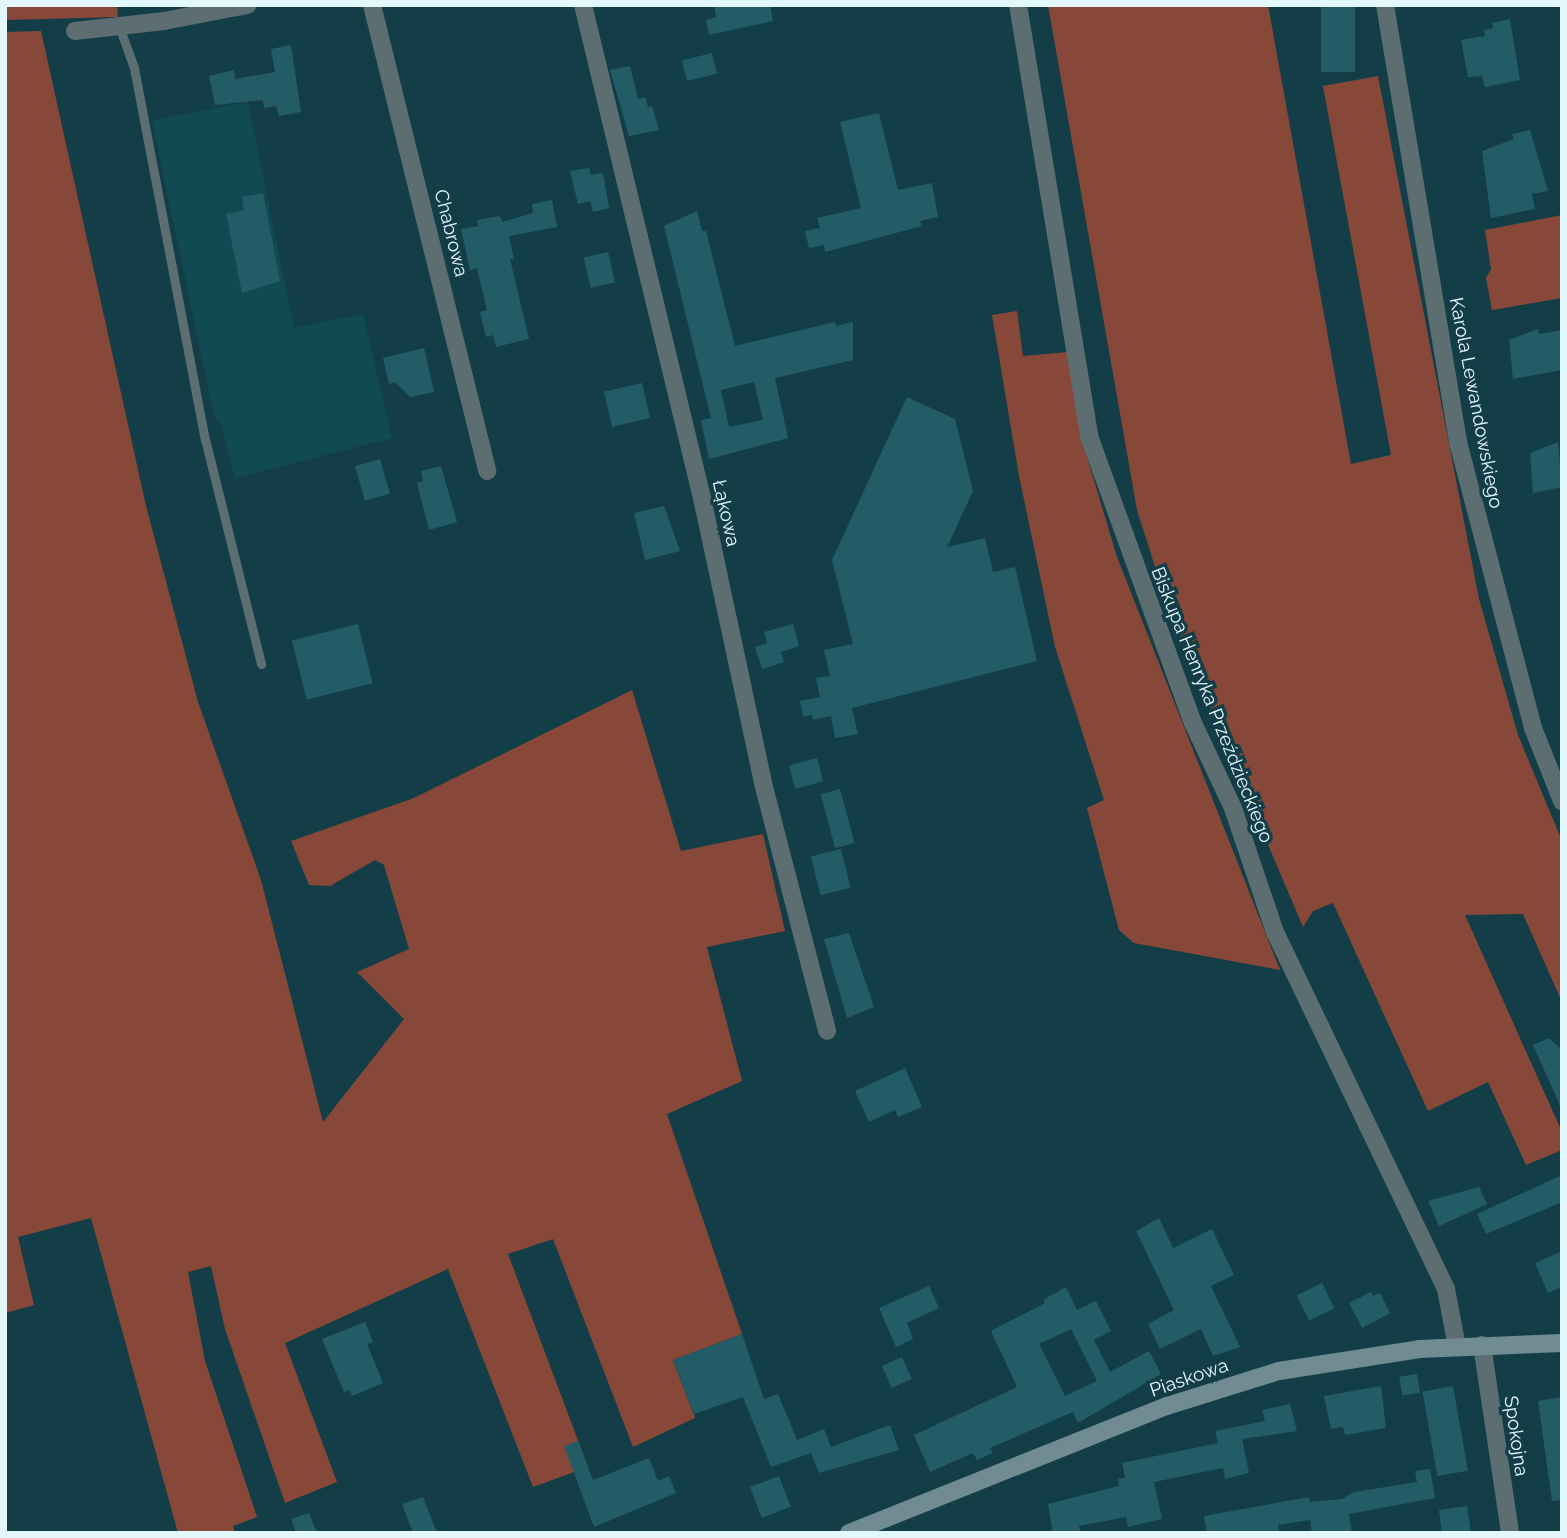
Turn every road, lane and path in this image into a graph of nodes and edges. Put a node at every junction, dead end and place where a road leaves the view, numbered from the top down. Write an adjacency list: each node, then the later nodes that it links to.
1 (247, 5): 6 (street)
2 (372, 5): 8 (street, Chabrowa)
3 (583, 5): 11 (street, Łąkowa)
4 (1018, 5): 14 (street, Biskupa Henryka Przeździeckiego)
5 (1385, 5): 10 (street, Karola Lewandowskiego)
6 (119, 26): 7 (street); 9 (lane)
7 (75, 31)
8 (487, 471)
9 (261, 664)
10 (1562, 801)
11 (827, 1031)
12 (1562, 1343): 13 (street, Piaskowa)
13 (1482, 1345): 14 (street, Piaskowa); 17 (street, Spokojna)
14 (1457, 1347): 15 (street, Piaskowa)
15 (877, 1528): 16 (street, Piaskowa)
16 (849, 1533)
17 (1510, 1533)

